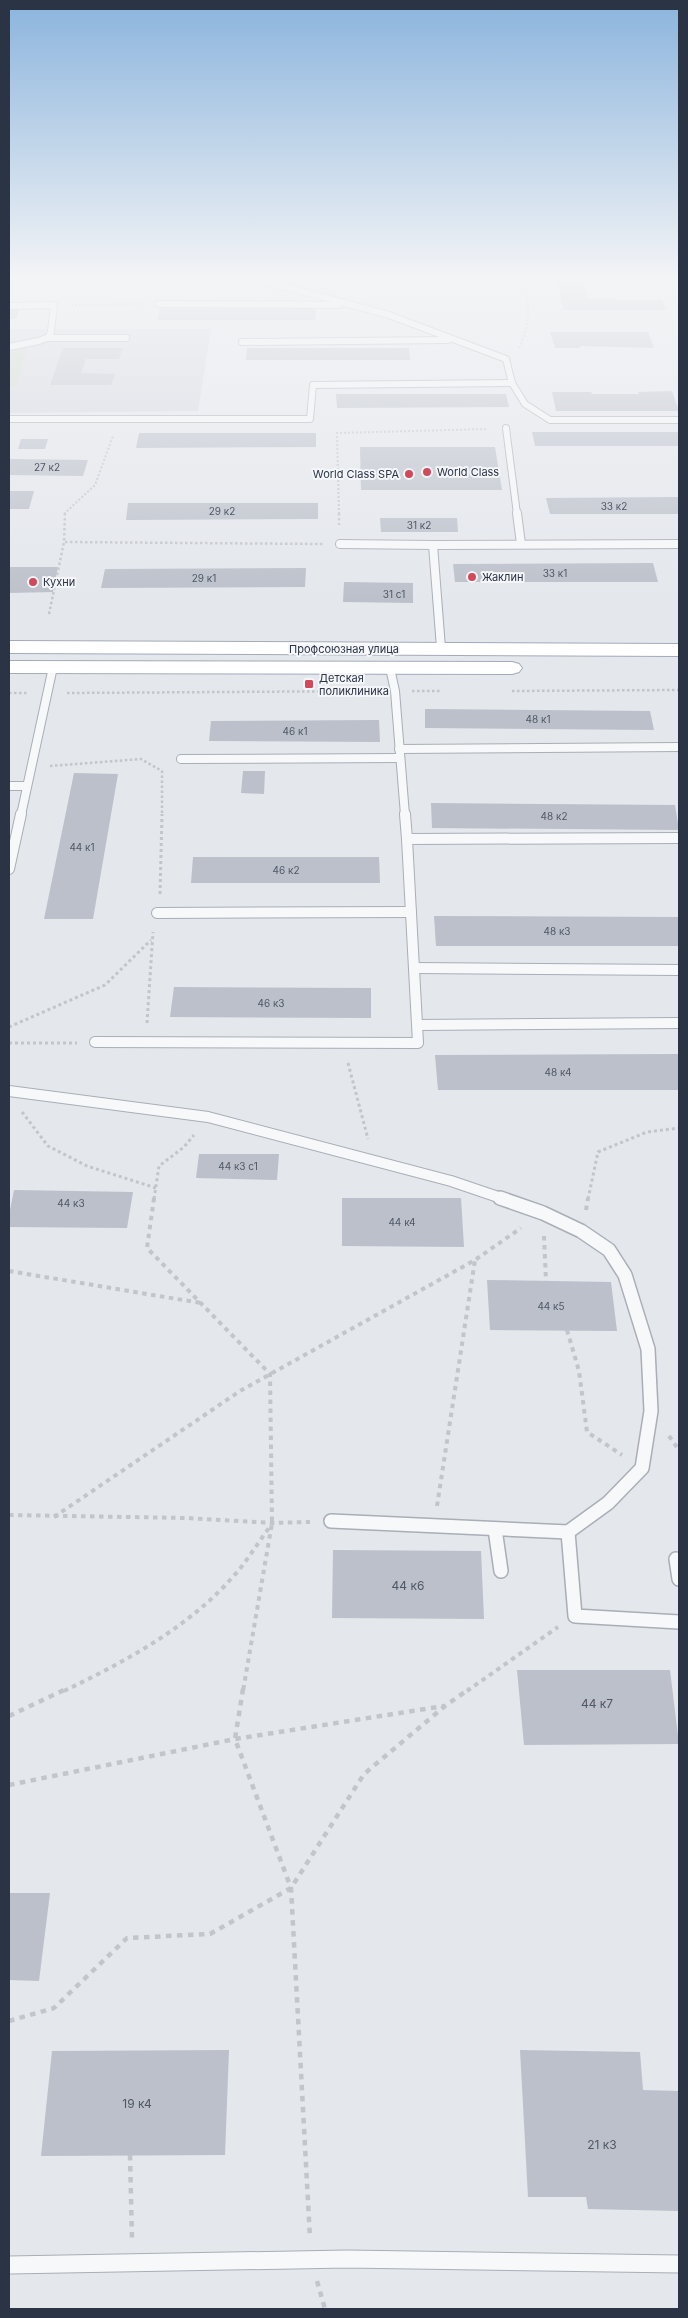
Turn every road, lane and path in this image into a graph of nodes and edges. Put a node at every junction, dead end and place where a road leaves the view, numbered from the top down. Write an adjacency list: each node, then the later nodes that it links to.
1 (313, 386): 3 (lane)
2 (514, 386): 5 (lane)
3 (119, 418): 4 (lane); 7 (path)
4 (9, 419)
5 (679, 420)
6 (506, 428): 8 (path); 9 (lane)
7 (64, 542): 8 (path); 12 (path)
8 (340, 544): 11 (lane)
9 (522, 544): 10 (lane); 11 (lane)
10 (679, 544)
11 (433, 545): 14 (lane)
12 (50, 614)
13 (9, 647): 14 (main road, Профсоюзная улица)
14 (441, 648): 15 (main road, Профсоюзная улица)
15 (679, 650)
16 (9, 667): 17 (main road, Профсоюзная улица)
17 (53, 667): 19 (main road, Профсоюзная улица); 25 (lane)
18 (679, 667): 19 (main road, Профсоюзная улица)
19 (390, 668): 21 (lane)
20 (679, 690): 23 (path)
21 (395, 691): 22 (path); 25 (path); 27 (lane)
22 (444, 691)
23 (503, 691)
24 (9, 693): 25 (path)
25 (48, 693): 29 (lane)
26 (679, 748): 27 (lane)
27 (399, 753): 28 (lane); 33 (lane)
28 (181, 759)
29 (32, 767): 31 (lane); 36 (path)
30 (9, 786): 31 (lane)
31 (27, 786): 34 (lane)
32 (679, 838): 33 (lane)
33 (407, 839): 35 (lane)
34 (9, 869)
35 (411, 912): 36 (lane); 38 (lane)
36 (158, 913): 37 (path)
37 (152, 939): 42 (path); 44 (path)
38 (414, 968): 39 (lane); 41 (lane)
39 (679, 970)
40 (679, 1023): 41 (lane)
41 (418, 1025): 46 (lane)
42 (9, 1027)
43 (95, 1042): 44 (lane); 45 (path)
44 (146, 1042): 46 (lane)
45 (9, 1043)
46 (343, 1043): 51 (path)
47 (9, 1091): 49 (lane)
48 (20, 1110): 52 (path)
49 (208, 1116): 51 (lane); 52 (path)
50 (679, 1128): 54 (path)
51 (373, 1160): 53 (lane)
52 (156, 1188): 58 (path)
53 (543, 1213): 54 (lane); 55 (path); 57 (path)
54 (582, 1231): 61 (lane)
55 (475, 1260): 60 (path); 66 (path)
56 (9, 1271): 58 (path)
57 (546, 1281)
58 (200, 1303): 60 (path)
59 (567, 1330): 61 (path)
60 (270, 1374): 63 (path); 65 (path)
61 (642, 1468): 68 (lane)
62 (9, 1515): 63 (path)
63 (54, 1517): 65 (path)
64 (331, 1521): 65 (path); 66 (lane)
65 (272, 1523): 75 (path); 76 (path)
66 (434, 1526): 67 (lane)
67 (495, 1529): 68 (lane); 70 (lane)
68 (568, 1532): 72 (lane)
69 (676, 1559): 71 (lane)
70 (501, 1571)
71 (679, 1579)
72 (575, 1616): 73 (lane); 74 (path)
73 (679, 1622)
74 (445, 1706): 76 (path); 78 (path)
75 (9, 1716)
76 (235, 1739): 77 (path); 78 (path)
77 (9, 1785)
78 (291, 1888): 79 (path); 81 (path)
79 (9, 2021)
80 (130, 2156): 82 (path)
81 (311, 2261): 82 (lane); 83 (lane); 85 (path)
82 (133, 2263): 84 (lane)
83 (679, 2264)
84 (9, 2265)
85 (325, 2309)

